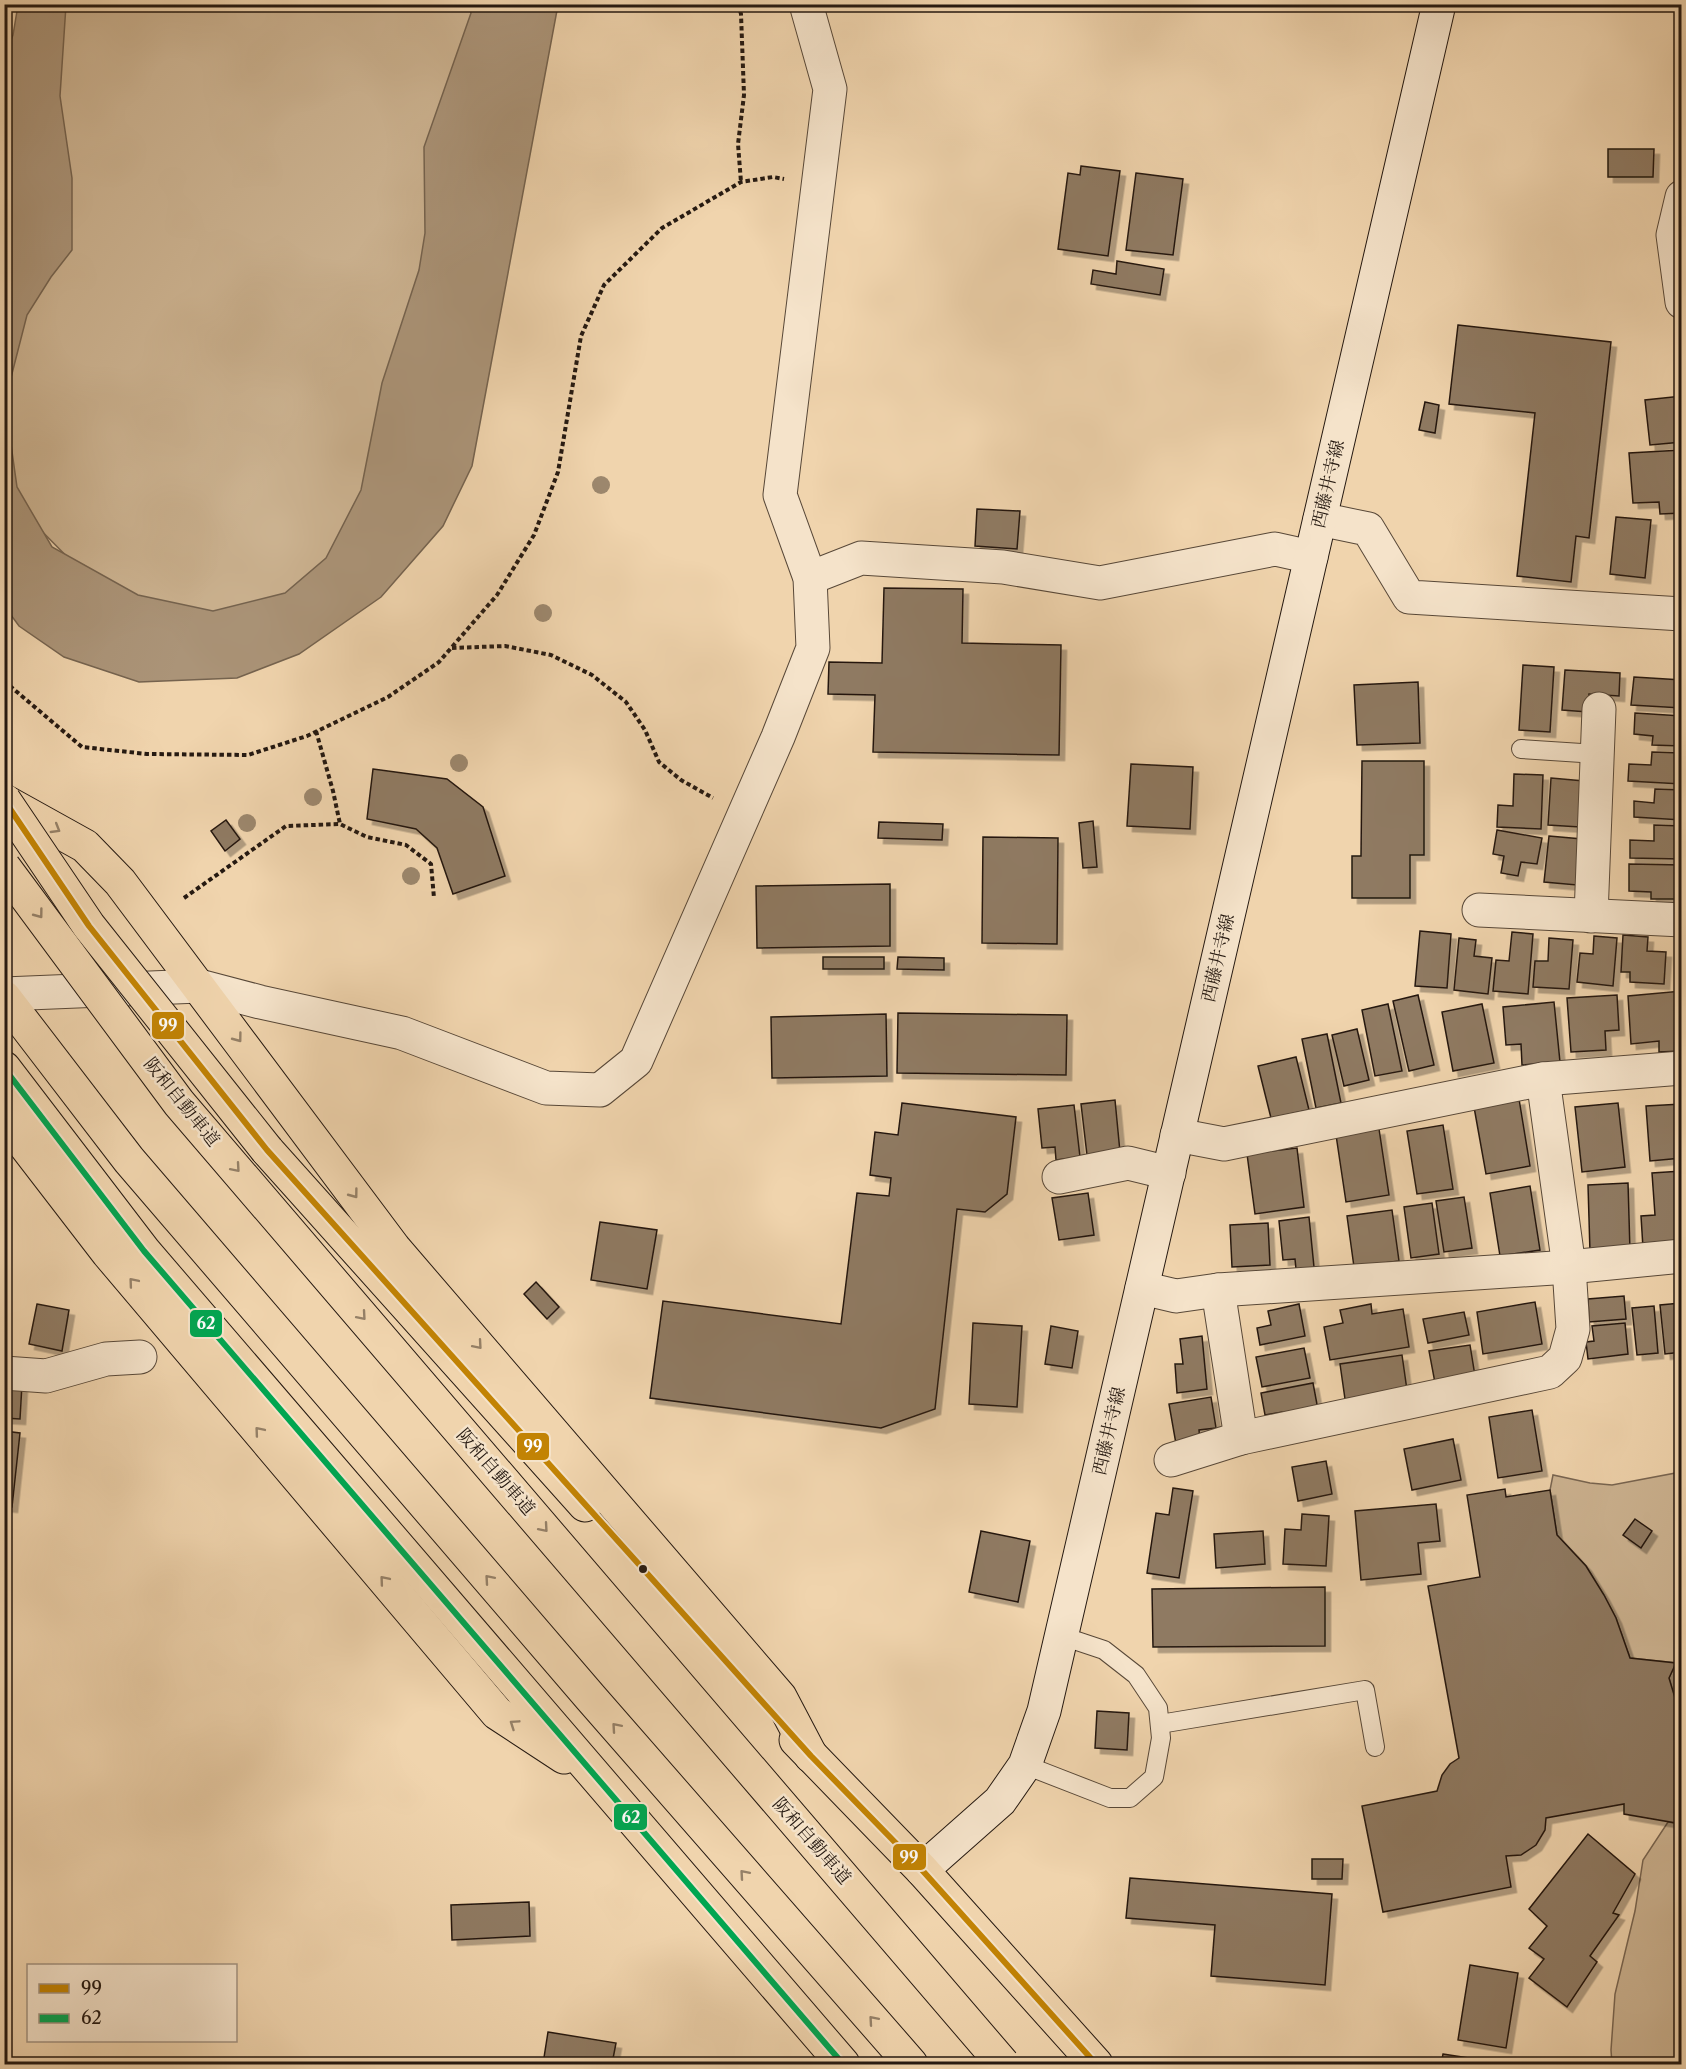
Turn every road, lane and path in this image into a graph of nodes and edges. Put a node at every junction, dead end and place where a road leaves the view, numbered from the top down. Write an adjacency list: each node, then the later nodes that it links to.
1 (738, 4): 4 (path)
2 (806, 4): 5 (street)
3 (1439, 4): 8 (street, 西藤井寺線)
4 (741, 182): 5 (path); 12 (path)
5 (818, 185): 10 (street)
6 (1682, 197): 7 (street)
7 (1682, 302)
8 (1320, 519): 9 (street, 西藤井寺線); 11 (street)
9 (1311, 557): 10 (street); 33 (street, 西藤井寺線)
10 (810, 578): 19 (street)
11 (1682, 614)
12 (451, 648): 15 (path); 19 (path)
13 (4, 681): 15 (path)
14 (1599, 709): 17 (street)
15 (316, 732): 20 (path)
16 (1521, 749): 17 (lane)
17 (1597, 754): 25 (street)
18 (4, 801): 27 (main road, one-way to 27); 47 (main road, bridge)
19 (744, 816): 27 (street)
20 (340, 824): 22 (path); 23 (path)
21 (4, 867): 53 (main road, 阪和自動車道, one-way to 53, bridge)
22 (184, 898)
23 (434, 898)
24 (1479, 910): 25 (street)
25 (1591, 916): 26 (street)
26 (1682, 920)
27 (199, 986): 28 (street); 47 (main road, one-way to 47)
28 (4, 996): 52 (main road, one-way to 28)
29 (4, 1068): 49 (main road)
30 (1682, 1068): 31 (street)
31 (1543, 1079): 33 (street); 37 (street)
32 (9, 1132): 49 (main road, one-way to 32)
33 (1177, 1135): 34 (street, 西藤井寺線)
34 (1169, 1173): 35 (street); 38 (street, 西藤井寺線)
35 (1059, 1177)
36 (1682, 1256): 37 (street)
37 (1569, 1267): 39 (street); 42 (street)
38 (1142, 1288): 39 (street); 44 (street, 西藤井寺線)
39 (1218, 1290): 42 (street)
40 (140, 1357): 41 (street)
41 (4, 1373)
42 (1241, 1438): 43 (street)
43 (1171, 1460)
44 (1062, 1636): 45 (lane); 48 (street, 西藤井寺線)
45 (1160, 1724): 46 (lane); 48 (lane)
46 (1375, 1747)
47 (811, 1756): 50 (main road)
48 (1025, 1764): 50 (street, 西藤井寺線)
49 (598, 1780): 51 (main road)
50 (922, 1869): 54 (main road)
51 (843, 2064)
52 (911, 2064)
53 (1003, 2064)
54 (1096, 2064)

